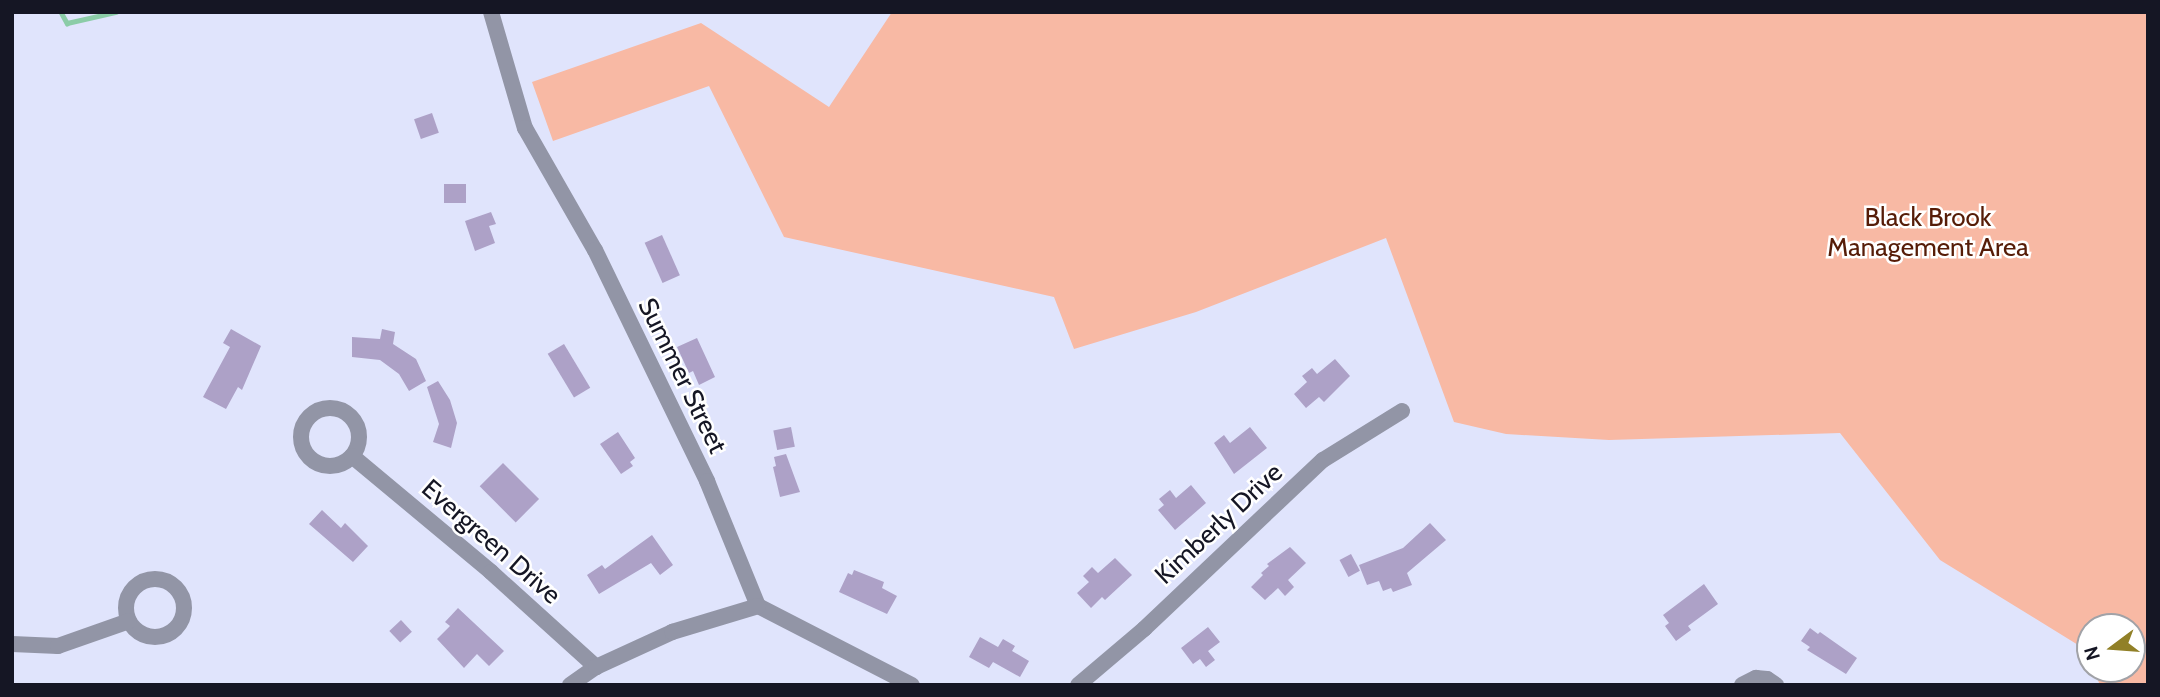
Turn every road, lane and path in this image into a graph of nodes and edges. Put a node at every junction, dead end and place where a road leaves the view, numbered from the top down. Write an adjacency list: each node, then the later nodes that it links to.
1 (491, 12): 4 (street, Summer Street)
2 (1402, 411): 10 (street, Kimberly Drive)
3 (352, 456): 7 (street, Evergreen Drive)
4 (758, 606): 7 (street); 9 (street)
5 (129, 621): 6 (street)
6 (12, 644)
7 (596, 667): 8 (street)
8 (570, 685)
9 (912, 685)
10 (1078, 685)
11 (1742, 685): 12 (street)
12 (1776, 685)

